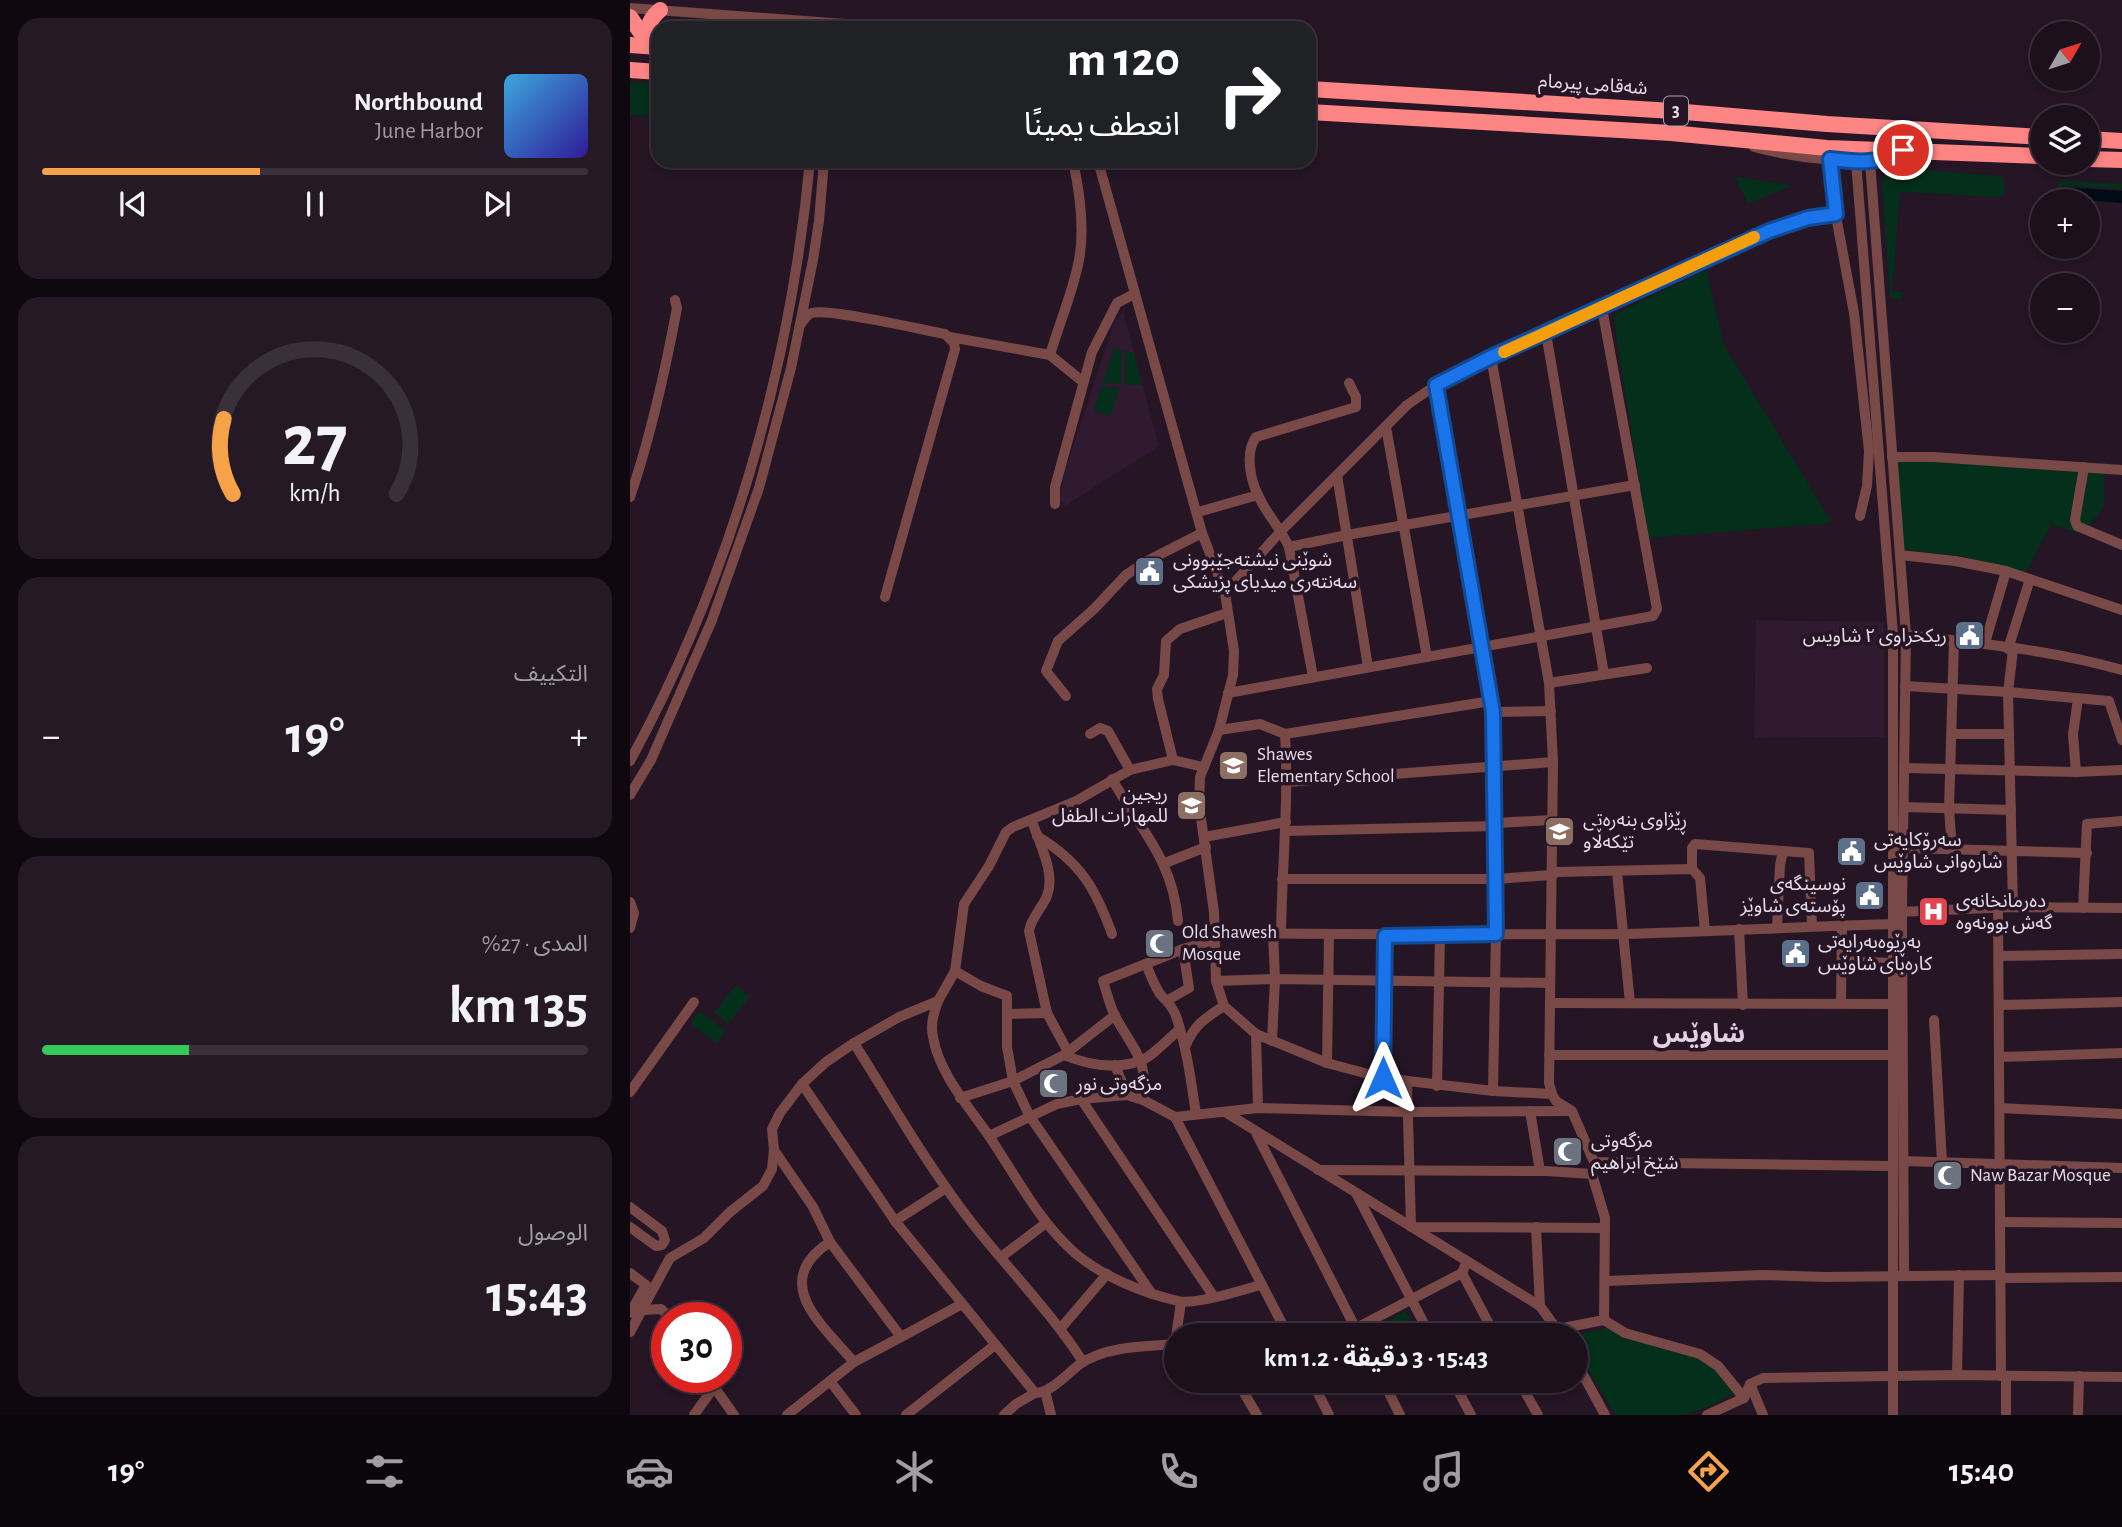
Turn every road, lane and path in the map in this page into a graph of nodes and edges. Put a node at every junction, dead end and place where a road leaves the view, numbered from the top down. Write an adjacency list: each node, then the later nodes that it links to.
1 (632, 0): 3 (street)
2 (630, 8): 3 (street)
3 (653, 9): 5 (street); 6 (highway)
4 (630, 17): 7 (highway)
5 (814, 21)
6 (651, 34)
7 (651, 43)
8 (630, 45): 9 (highway)
9 (651, 45)
10 (630, 70): 11 (highway)
11 (651, 72)
12 (1316, 89): 14 (highway, شەقامی پیرمام / 3)
13 (1316, 112): 15 (highway, 3)
14 (2030, 136)
15 (1732, 139): 18 (highway, 3); 20 (street)
16 (2100, 140): 17 (highway)
17 (2122, 141)
18 (1903, 150): 19 (highway, 3); 24 (street)
19 (2030, 155)
20 (1830, 159): 23 (street); 30 (street)
21 (2100, 159): 22 (highway)
22 (2122, 160)
23 (1856, 161): 24 (street); 71 (street)
24 (1870, 162): 48 (street)
25 (809, 168): 31 (street)
26 (823, 168): 29 (street)
27 (1074, 168): 42 (street)
28 (1100, 168): 35 (street)
29 (820, 206): 31 (street); 33 (street)
30 (1836, 214): 37 (street); 60 (street)
31 (802, 220): 32 (street)
32 (796, 267): 33 (street); 98 (street)
33 (811, 271): 34 (street)
34 (806, 293): 38 (street); 39 (street)
35 (1133, 294): 44 (street); 58 (street)
36 (675, 300): 54 (street)
37 (1602, 308): 40 (street); 52 (street)
38 (844, 315): 39 (street); 41 (street)
39 (800, 324): 104 (street)
40 (1546, 333): 43 (street); 55 (street)
41 (950, 337): 42 (street); 73 (street)
42 (1050, 355): 44 (street)
43 (1491, 357): 46 (street); 57 (street)
44 (1083, 381): 56 (street)
45 (1349, 383): 53 (street)
46 (1436, 385): 47 (street); 59 (street)
47 (1386, 427): 51 (street); 61 (street)
48 (1892, 457): 49 (street); 67 (street)
49 (2084, 467): 50 (street); 65 (street)
50 (2122, 470)
51 (1338, 475): 62 (street); 64 (street)
52 (1635, 485): 55 (street); 76 (street)
53 (1258, 495): 58 (street); 62 (street)
54 (630, 497)
55 (1574, 497): 57 (street); 76 (street)
56 (1055, 504)
57 (1518, 506): 59 (street); 78 (street)
58 (1198, 512): 63 (street)
59 (1460, 515): 61 (street); 81 (street)
60 (1860, 516)
61 (1404, 526): 64 (street); 83 (street)
62 (1282, 530): 66 (street); 72 (street)
63 (1202, 533): 72 (street); 94 (street)
64 (1347, 535): 66 (street); 84 (street)
65 (2122, 545)
66 (1289, 547): 88 (street)
67 (1900, 555): 68 (street); 70 (street)
68 (2006, 571): 69 (street); 80 (street)
69 (2030, 579): 74 (street); 82 (street)
70 (1902, 584): 71 (street); 77 (street)
71 (1890, 585): 147 (street)
72 (1224, 593): 75 (street)
73 (885, 597)
74 (2122, 610)
75 (1227, 614): 93 (street); 106 (street)
76 (1597, 626): 78 (street); 87 (street)
77 (1906, 635): 79 (street); 90 (street)
78 (1540, 637): 81 (street); 89 (street)
79 (1954, 640): 80 (street); 91 (street)
80 (1985, 643): 82 (street)
81 (1482, 647): 83 (street); 96 (street)
82 (2011, 649): 86 (street); 92 (street)
83 (1427, 657): 84 (street)
84 (1368, 667): 88 (street)
85 (1647, 668): 87 (street)
86 (2122, 670)
87 (1604, 674): 89 (street)
88 (1312, 677): 93 (street)
89 (1549, 683): 97 (street)
90 (1905, 686): 91 (street); 112 (street)
91 (1952, 689): 92 (street); 102 (street)
92 (2008, 692): 95 (street); 103 (street)
93 (1228, 693): 99 (street)
94 (1066, 696)
95 (2078, 699): 105 (street); 117 (street)
96 (1492, 707): 97 (street); 101 (street); 109 (street)
97 (1551, 711): 108 (street)
98 (648, 729): 104 (street); 107 (street)
99 (1219, 730): 101 (street); 110 (street)
100 (1090, 734): 114 (street)
101 (1285, 734): 119 (street)
102 (1952, 734): 103 (street); 113 (street)
103 (2010, 734): 116 (street)
104 (660, 737): 120 (street)
105 (2122, 740)
106 (1172, 760): 110 (street); 114 (street)
107 (630, 761)
108 (1553, 762): 109 (street); 124 (street)
109 (1496, 766): 119 (street); 127 (street)
110 (1202, 767): 130 (street)
111 (630, 768): 120 (street)
112 (1904, 768): 113 (street); 121 (street)
113 (1949, 769): 116 (street); 122 (street)
114 (1130, 770): 118 (street)
115 (2122, 770): 117 (street)
116 (2010, 772): 117 (street); 123 (street)
117 (2076, 772)
118 (1112, 779): 125 (street); 136 (street)
119 (1288, 782): 128 (street)
120 (631, 793)
121 (1904, 807): 122 (street); 131 (street)
122 (1949, 808): 123 (street); 132 (street)
123 (2011, 810): 133 (street)
124 (1552, 820): 127 (street); 139 (street)
125 (1032, 821): 129 (street); 171 (street)
126 (2122, 821): 135 (street)
127 (1495, 825): 128 (street); 141 (street)
128 (1286, 826): 130 (street); 140 (street)
129 (1037, 836): 156 (street); 190 (street)
130 (1205, 842): 136 (street); 164 (street)
131 (1904, 848): 132 (street); 147 (street)
132 (1952, 849): 133 (street)
133 (2012, 851): 135 (street); 143 (street)
134 (1782, 852): 137 (street); 151 (street); 152 (street)
135 (2087, 853): 145 (street)
136 (1165, 863): 148 (street)
137 (1692, 869): 138 (street); 155 (street)
138 (1617, 872): 139 (street); 159 (street)
139 (1552, 875): 141 (street); 158 (street)
140 (1282, 879): 141 (street); 157 (street)
141 (1497, 879): 161 (street)
142 (630, 902): 153 (street)
143 (2013, 907): 144 (street); 145 (street)
144 (1998, 908): 147 (street); 167 (street)
145 (2083, 908): 146 (street)
146 (2122, 908)
147 (1897, 912): 149 (street)
148 (1178, 921)
149 (1897, 924): 150 (street); 169 (street); 232 (street)
150 (1842, 925): 151 (street); 168 (street)
151 (1812, 926): 152 (street)
152 (1777, 927): 154 (street)
153 (630, 928)
154 (1739, 929): 155 (street); 187 (street)
155 (1705, 931): 159 (street)
156 (1112, 933)
157 (1277, 933): 160 (street); 164 (street); 172 (street)
158 (1552, 933): 159 (street); 161 (street); 178 (street)
159 (1623, 933): 184 (street)
160 (1329, 934): 163 (street); 174 (street)
161 (1496, 934): 162 (street); 177 (street)
162 (1440, 935): 163 (street); 176 (street)
163 (1385, 936): 175 (street)
164 (1214, 937): 165 (street); 173 (street)
165 (1183, 949): 170 (street); 179 (street)
166 (2122, 954): 167 (street)
167 (1999, 956): 188 (street)
168 (1842, 961): 169 (street); 185 (street)
169 (1892, 963): 186 (street)
170 (1146, 964): 179 (street); 192 (street)
171 (956, 971): 180 (street); 191 (street)
172 (1275, 979): 173 (street); 174 (street); 196 (street)
173 (1216, 981): 189 (street)
174 (1328, 981): 175 (street); 205 (street)
175 (1383, 981): 176 (street); 207 (street)
176 (1440, 981): 177 (street); 211 (street)
177 (1494, 981): 178 (street); 212 (street)
178 (1550, 983): 183 (street)
179 (1168, 1000): 194 (street)
180 (938, 1001): 197 (street); 216 (street)
181 (694, 1002): 213 (street)
182 (2122, 1002): 188 (street)
183 (1551, 1003): 184 (street); 201 (street)
184 (1630, 1003): 187 (street)
185 (1841, 1003): 186 (street); 187 (street)
186 (1892, 1004): 202 (street)
187 (1743, 1005)
188 (1998, 1005): 203 (street)
189 (1224, 1006): 195 (street); 198 (street)
190 (1048, 1013): 191 (street); 200 (street)
191 (1008, 1014): 208 (street)
192 (1115, 1015): 200 (street); 204 (street)
193 (1934, 1020): 234 (street)
194 (1179, 1030): 198 (street); 204 (street)
195 (1256, 1034): 196 (street); 219 (street)
196 (1272, 1041): 205 (street)
197 (854, 1043): 210 (street); 242 (street)
198 (1185, 1047): 225 (street)
199 (2122, 1053): 203 (street)
200 (1066, 1054): 206 (street); 208 (street)
201 (1549, 1055): 202 (street); 214 (street)
202 (1892, 1055): 236 (street)
203 (2000, 1057): 220 (street)
204 (1141, 1061): 206 (street); 218 (street)
205 (1327, 1063): 207 (street)
206 (1115, 1065): 215 (street)
207 (1383, 1078): 209 (street)
208 (1013, 1082): 216 (street); 227 (street)
209 (1407, 1082): 211 (street); 224 (street)
210 (802, 1084): 231 (street); 245 (street)
211 (1437, 1086): 212 (street)
212 (1493, 1091): 214 (street)
213 (630, 1092)
214 (1552, 1094): 222 (street)
215 (1126, 1095): 217 (street); 218 (street)
216 (960, 1098): 230 (street)
217 (1081, 1099): 227 (street); 266 (street)
218 (1143, 1100): 228 (street)
219 (1258, 1108): 223 (street); 224 (street)
220 (2000, 1108): 226 (street); 235 (street)
221 (1530, 1111): 222 (street); 224 (street); 240 (street)
222 (1572, 1111): 233 (street)
223 (1225, 1112): 225 (street); 229 (street)
224 (1406, 1112): 239 (street)
225 (1196, 1114): 228 (street)
226 (2122, 1114)
227 (1029, 1115): 230 (street); 265 (street)
228 (1175, 1117): 264 (street)
229 (1256, 1133): 238 (street); 277 (street)
230 (989, 1136): 247 (street)
231 (774, 1150): 253 (street); 271 (street)
232 (1904, 1161): 234 (street); 259 (street)
233 (1594, 1162): 236 (street); 241 (street)
234 (1942, 1162): 235 (street)
235 (1999, 1166): 237 (street); 246 (street)
236 (1892, 1167): 259 (street)
237 (2122, 1168)
238 (1318, 1171): 239 (street); 243 (street)
239 (1409, 1171): 240 (street); 250 (street)
240 (1540, 1171): 241 (street)
241 (1592, 1174): 252 (street)
242 (946, 1188): 245 (street); 254 (street)
243 (1357, 1194): 250 (street); 267 (street)
244 (630, 1207): 249 (street)
245 (895, 1221): 269 (street)
246 (2000, 1222): 248 (street); 261 (street)
247 (1046, 1223): 254 (street); 258 (street)
248 (2122, 1223)
249 (630, 1227)
250 (1411, 1227): 251 (street); 255 (street)
251 (1536, 1227): 252 (street); 270 (street)
252 (1605, 1228): 263 (street)
253 (830, 1242): 285 (street); 289 (street)
254 (1001, 1257): 283 (street)
255 (1467, 1261): 257 (street); 270 (street)
256 (630, 1273): 273 (street)
257 (1462, 1273): 267 (street); 280 (street)
258 (1107, 1274): 265 (street); 283 (street)
259 (1899, 1275): 260 (street); 263 (street); 291 (street)
260 (1959, 1275): 261 (street); 290 (street)
261 (2001, 1277): 262 (street); 292 (street)
262 (2122, 1277)
263 (1606, 1281): 274 (street)
264 (1261, 1285): 266 (street); 276 (street)
265 (1152, 1294): 268 (street)
266 (1214, 1297): 268 (street)
267 (1411, 1300): 278 (street); 279 (street)
268 (1181, 1302): 275 (street)
269 (962, 1304): 285 (street); 286 (street)
270 (1540, 1306): 281 (street)
271 (643, 1310): 272 (street); 284 (street)
272 (651, 1310)
273 (630, 1313)
274 (1604, 1320): 282 (street); 306 (street)
275 (1178, 1323)
276 (1282, 1323)
277 (1352, 1323)
278 (1372, 1323)
279 (1423, 1323)
280 (1489, 1323)
281 (1553, 1323)
282 (1588, 1324)
283 (1061, 1328): 288 (street)
284 (630, 1332)
285 (901, 1337): 289 (street)
286 (995, 1345): 298 (street); 311 (street)
287 (1164, 1345): 288 (street)
288 (1083, 1362): 298 (street)
289 (854, 1363): 295 (street)
290 (1957, 1375): 291 (street); 292 (street)
291 (1892, 1376): 297 (street); 322 (street)
292 (2004, 1376): 293 (street); 323 (street)
293 (2079, 1376): 294 (street); 324 (street)
294 (2122, 1377)
295 (830, 1381): 309 (street); 310 (street)
296 (1588, 1384): 319 (street)
297 (1750, 1384): 306 (street); 321 (street)
298 (1040, 1392): 312 (street); 313 (street)
299 (710, 1393): 307 (street)
300 (718, 1393): 308 (street)
301 (1244, 1393): 314 (street)
302 (1318, 1393): 315 (street)
303 (1388, 1393): 316 (street)
304 (1459, 1393): 317 (street)
305 (1526, 1393): 318 (street)
306 (1744, 1398): 320 (street)
307 (694, 1415)
308 (734, 1415)
309 (787, 1415)
310 (856, 1415)
311 (906, 1415)
312 (1004, 1415)
313 (1051, 1415)
314 (1257, 1415)
315 (1329, 1415)
316 (1400, 1415)
317 (1471, 1415)
318 (1538, 1415)
319 (1605, 1415)
320 (1709, 1415)
321 (1763, 1415)
322 (1893, 1415)
323 (2006, 1415)
324 (2078, 1415)

